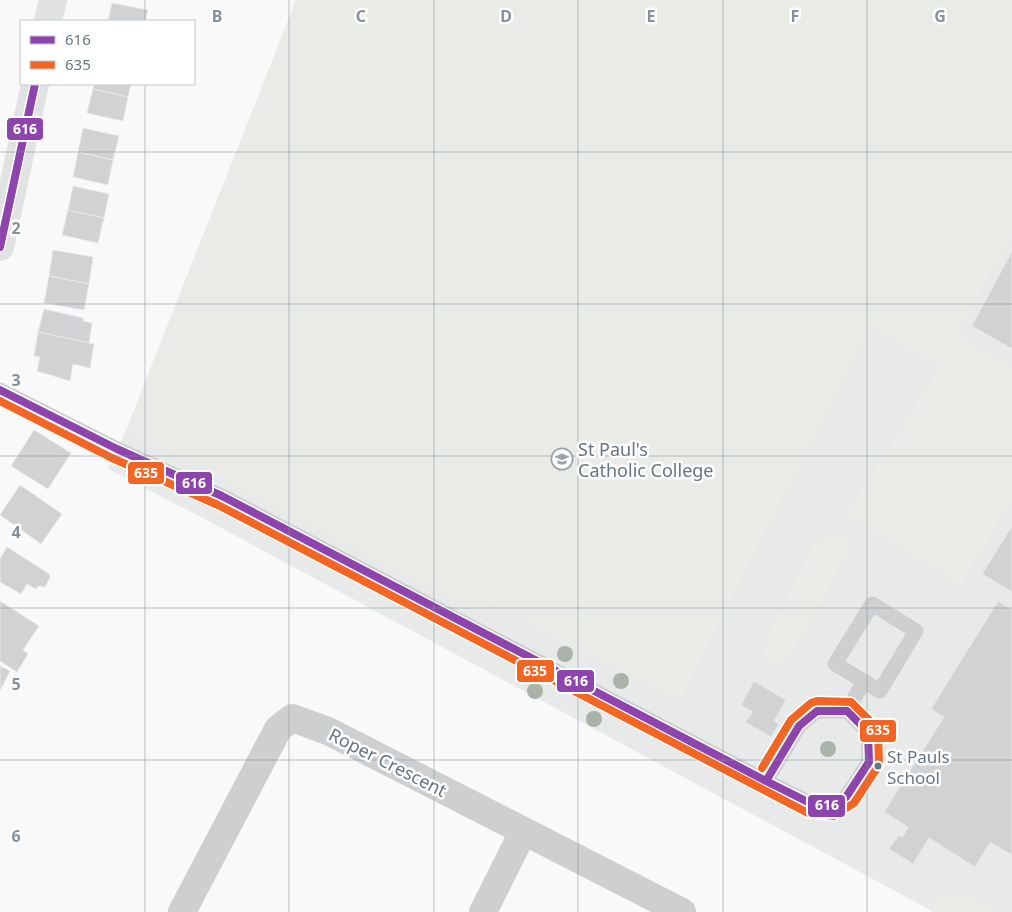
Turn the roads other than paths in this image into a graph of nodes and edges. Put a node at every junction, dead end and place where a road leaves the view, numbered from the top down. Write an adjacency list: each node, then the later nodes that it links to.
1 (53, 0): 2 (street)
2 (48, 20)
3 (35, 85): 4 (street)
4 (0, 247)
5 (0, 390): 8 (lane)
6 (864, 682): 6 (lane); 7 (lane)
7 (847, 711): 8 (lane); 8 (lane)
8 (766, 781)
9 (524, 832): 10 (street, Roper Crescent); 11 (street); 12 (street, Roper Crescent)
10 (182, 912)
11 (483, 912)
12 (682, 912)

